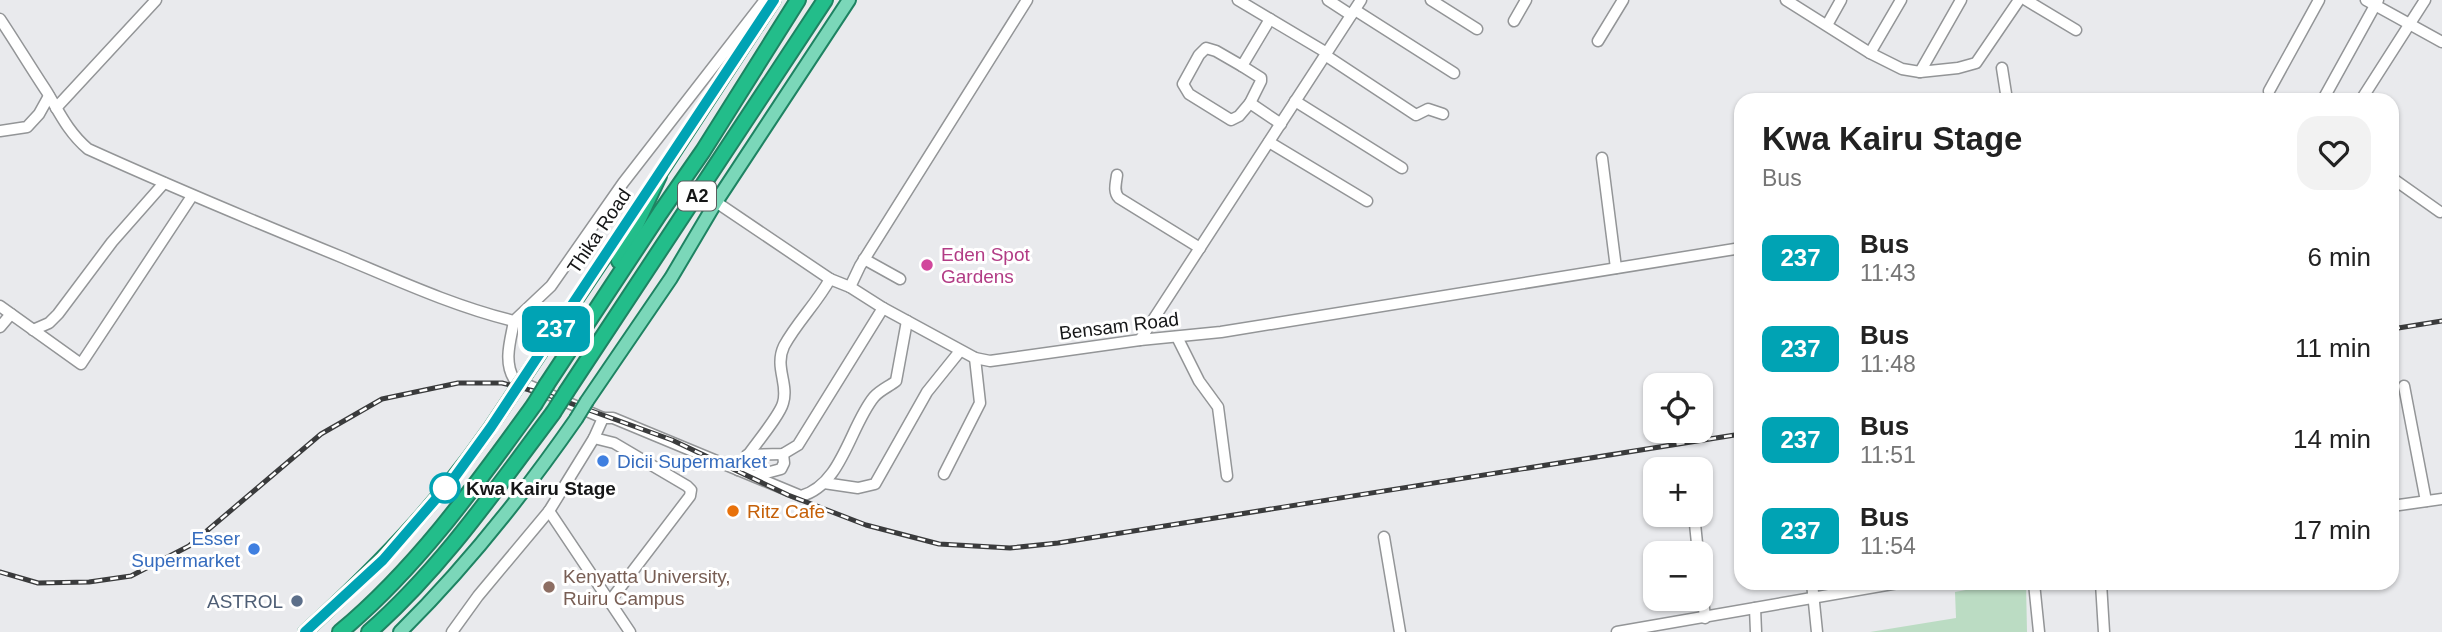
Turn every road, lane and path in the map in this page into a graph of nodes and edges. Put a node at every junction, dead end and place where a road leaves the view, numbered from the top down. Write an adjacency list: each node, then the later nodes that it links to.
1 (156, 0): 46 (street)
2 (765, 0): 72 (street)
3 (774, 0): 54 (main road, Thika Road)
4 (798, 0): 68 (highway, Thika Road / A2)
5 (825, 0): 107 (highway, A2, bridge)
6 (849, 0): 59 (main road)
7 (1027, 0): 63 (street)
8 (1238, 0): 25 (street)
9 (1328, 0): 23 (street)
10 (1361, 0): 23 (street)
11 (1431, 0): 29 (street)
12 (1526, 0): 26 (street)
13 (1623, 0): 31 (street)
14 (1786, 0): 28 (street)
15 (1842, 0): 28 (street)
16 (1901, 0): 33 (street)
17 (1961, 0): 37 (street)
18 (2019, 0): 37 (street)
19 (2026, 0): 30 (street)
20 (2319, 0): 39 (street)
21 (2425, 0): 27 (street)
22 (2373, 2): 27 (street); 41 (street)
23 (1353, 12): 34 (street); 38 (street)
24 (0, 19): 43 (street)
25 (1270, 19): 34 (street); 35 (street)
26 (1514, 20)
27 (2410, 24): 32 (street); 42 (street)
28 (1827, 25): 33 (street)
29 (1477, 29)
30 (2076, 30)
31 (1598, 41)
32 (2442, 42)
33 (1870, 53): 37 (street)
34 (1326, 54): 44 (street); 47 (street)
35 (1242, 66): 45 (street); 45 (street)
36 (2002, 68): 40 (street)
37 (1920, 72)
38 (1454, 73)
39 (2269, 91)
40 (2006, 93)
41 (2327, 93)
42 (2366, 93)
43 (49, 96): 46 (street); 49 (street)
44 (1295, 101): 48 (street); 52 (street)
45 (1250, 103): 48 (street)
46 (56, 108): 55 (street)
47 (1443, 114)
48 (1281, 124): 50 (street)
49 (0, 131)
50 (1269, 142): 58 (street); 61 (street)
51 (1602, 158): 64 (street)
52 (1402, 168)
53 (1117, 174): 61 (street)
54 (659, 176): 68 (highway); 105 (main road, Thika Road, bridge)
55 (164, 183): 57 (street); 75 (street)
56 (2399, 183): 60 (street)
57 (192, 196): 72 (street); 75 (street)
58 (1367, 201)
59 (716, 202): 65 (street, Bensam Road); 108 (main road, bridge)
60 (2440, 212)
61 (1200, 248): 77 (street)
62 (1734, 249): 64 (street, Bensam Road)
63 (864, 259): 66 (street); 67 (street)
64 (1615, 268): 76 (street, Bensam Road)
65 (830, 279): 67 (street, Bensam Road); 84 (street)
66 (900, 279)
67 (850, 286): 70 (street, Bensam Road)
68 (600, 303): 106 (highway, Thika Road / A2, bridge)
69 (0, 306): 71 (street)
70 (883, 308): 73 (street, Bensam Road); 83 (street)
71 (11, 314): 74 (street); 75 (street)
72 (514, 321): 81 (street)
73 (907, 321): 78 (street, Bensam Road); 89 (street)
74 (0, 327)
75 (33, 330)
76 (1177, 337): 77 (street, Bensam Road); 87 (street)
77 (1140, 340): 79 (street, Bensam Road)
78 (960, 351): 79 (street, Bensam Road); 89 (street)
79 (975, 358): 86 (street)
80 (2404, 386): 91 (street)
81 (603, 418): 82 (street); 85 (street)
82 (594, 438): 93 (street); 100 (street)
83 (783, 454): 84 (street); 88 (street)
84 (747, 455): 85 (street)
85 (738, 470): 88 (street)
86 (944, 474)
87 (1227, 476)
88 (754, 477): 89 (street)
89 (824, 483)
90 (2442, 499): 91 (street)
91 (2426, 501): 92 (street)
92 (2399, 505)
93 (549, 511): 100 (street); 109 (street)
94 (1384, 537): 111 (street)
95 (1813, 590): 99 (street)
96 (1841, 590): 99 (street)
97 (2035, 590): 116 (street)
98 (2101, 590): 117 (street)
99 (1814, 596): 101 (street); 115 (street)
100 (610, 601): 110 (street)
101 (1755, 608): 103 (street); 114 (street)
102 (1704, 611): 103 (street)
103 (1705, 618): 104 (street)
104 (1687, 621): 112 (street); 113 (street)
105 (305, 632)
106 (340, 632)
107 (369, 632)
108 (400, 632)
109 (452, 632)
110 (630, 632)
111 (1400, 632)
112 (1617, 632)
113 (1688, 632)
114 (1756, 632)
115 (1817, 632)
116 (2039, 632)
117 (2104, 632)

